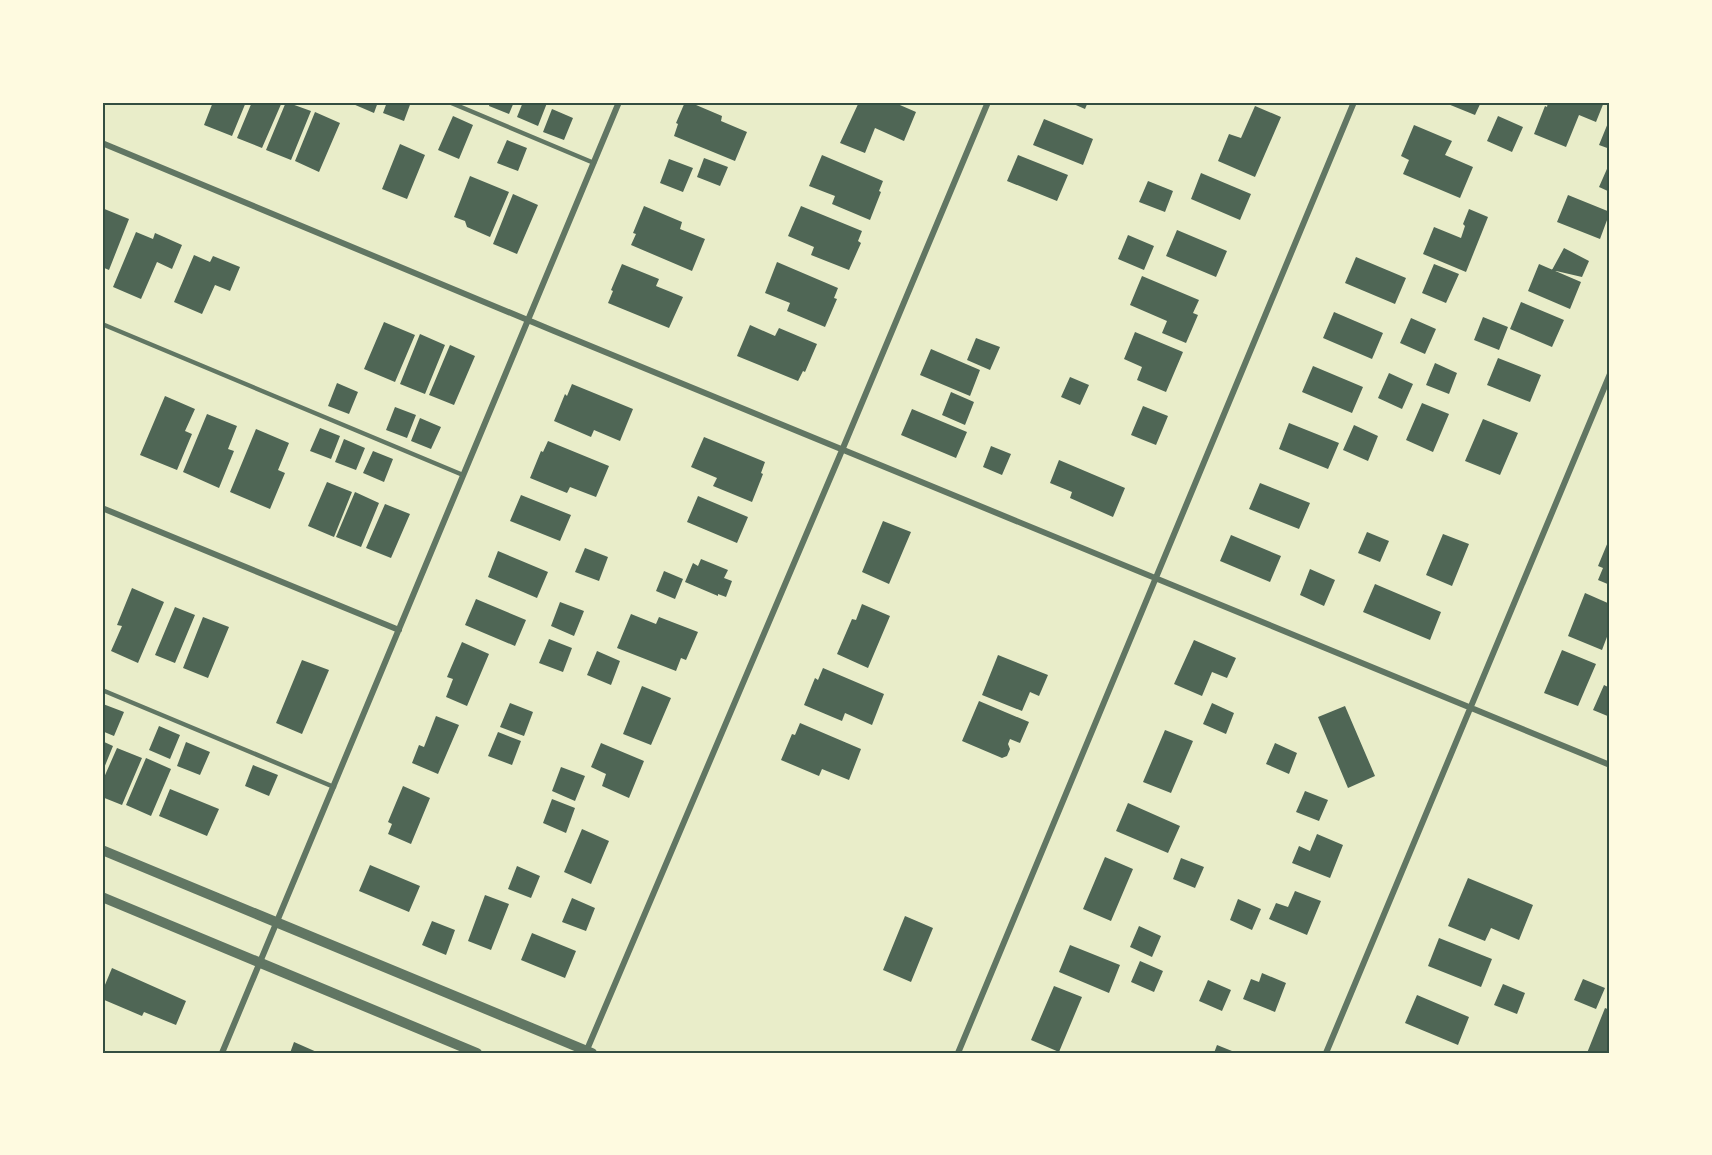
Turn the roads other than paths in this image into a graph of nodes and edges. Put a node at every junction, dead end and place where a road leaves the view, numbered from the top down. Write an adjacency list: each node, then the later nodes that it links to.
1 (449, 102): 6 (lane)
2 (619, 102): 6 (street)
3 (988, 102): 10 (street)
4 (1354, 102): 13 (street)
5 (102, 143): 7 (street)
6 (594, 163): 7 (street)
7 (529, 320): 10 (street); 11 (street)
8 (102, 324): 11 (lane)
9 (1610, 374): 16 (street)
10 (843, 448): 13 (street); 23 (street)
11 (463, 475): 14 (street)
12 (102, 508): 14 (street)
13 (1157, 577): 16 (street); 26 (street)
14 (399, 630): 18 (street)
15 (102, 690): 18 (lane)
16 (1472, 707): 17 (street); 27 (street)
17 (1610, 765)
18 (333, 787): 21 (street)
19 (102, 850): 21 (street)
20 (102, 897): 22 (street)
21 (277, 922): 22 (street); 23 (street)
22 (260, 962): 24 (street); 25 (street)
23 (588, 1052)
24 (222, 1053)
25 (477, 1053)
26 (958, 1053)
27 (1326, 1053)

